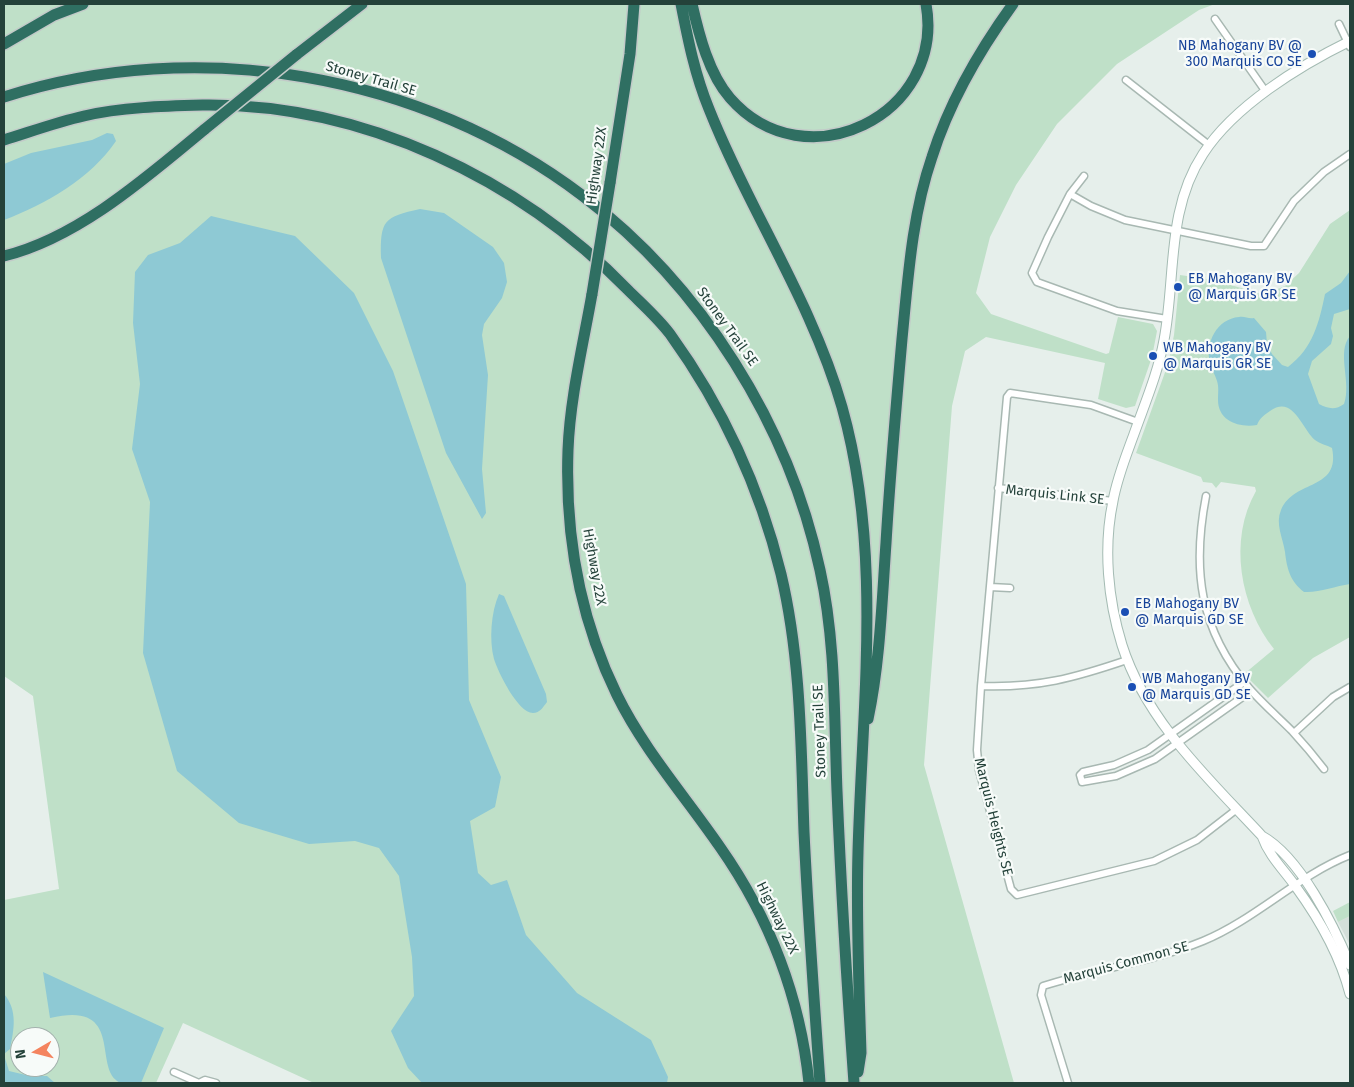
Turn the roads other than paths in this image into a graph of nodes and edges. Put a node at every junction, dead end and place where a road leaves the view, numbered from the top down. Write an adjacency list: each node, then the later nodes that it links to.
1 (78, 4): 9 (highway)
2 (83, 4): 9 (highway)
3 (362, 4): 23 (highway, bridge)
4 (634, 4): 51 (highway, Highway 22X, bridge)
5 (681, 4): 38 (highway)
6 (692, 4): 7 (highway)
7 (926, 4)
8 (1013, 4): 38 (highway)
9 (54, 15): 13 (highway)
10 (1215, 19): 15 (street)
11 (1339, 24): 12 (street)
12 (1350, 43): 15 (street)
13 (4, 44)
14 (1126, 80): 18 (street)
15 (1266, 92): 18 (street)
16 (4, 97): 53 (highway, Stoney Trail SE)
17 (4, 140): 52 (highway, Stoney Trail SE)
18 (1209, 144): 22 (street)
19 (1350, 154): 22 (street)
20 (1084, 176): 21 (street)
21 (1070, 194): 22 (street); 24 (street)
22 (1176, 231): 24 (street)
23 (4, 256)
24 (1167, 319): 25 (street)
25 (1138, 422): 26 (street, Marquis Heights SE); 28 (street)
26 (998, 488): 28 (street, Marquis Link SE); 29 (street, Marquis Heights SE)
27 (1206, 496): 32 (street)
28 (1113, 501): 31 (street)
29 (990, 587): 30 (street); 33 (street, Marquis Heights SE)
30 (1010, 588)
31 (1127, 660): 33 (street); 37 (street)
32 (1244, 682): 35 (street); 37 (street)
33 (981, 686): 41 (street, Marquis Heights SE)
34 (1350, 687): 36 (street)
35 (1251, 691): 36 (street); 39 (street)
36 (1294, 733): 40 (street)
37 (1171, 734): 39 (street); 39 (street)
38 (864, 736): 53 (highway)
39 (1178, 742): 41 (street)
40 (1324, 769)
41 (1237, 809): 42 (street)
42 (1262, 836): 44 (street); 45 (street)
43 (1350, 855): 44 (street)
44 (1304, 879): 45 (street); 46 (street)
45 (1295, 885): 47 (street); 54 (street, Marquis Common SE)
46 (1350, 965)
47 (1350, 994)
48 (174, 1072): 49 (street)
49 (199, 1083): 50 (street)
50 (216, 1083)
51 (809, 1083)
52 (820, 1083)
53 (856, 1083)
54 (1068, 1083)

